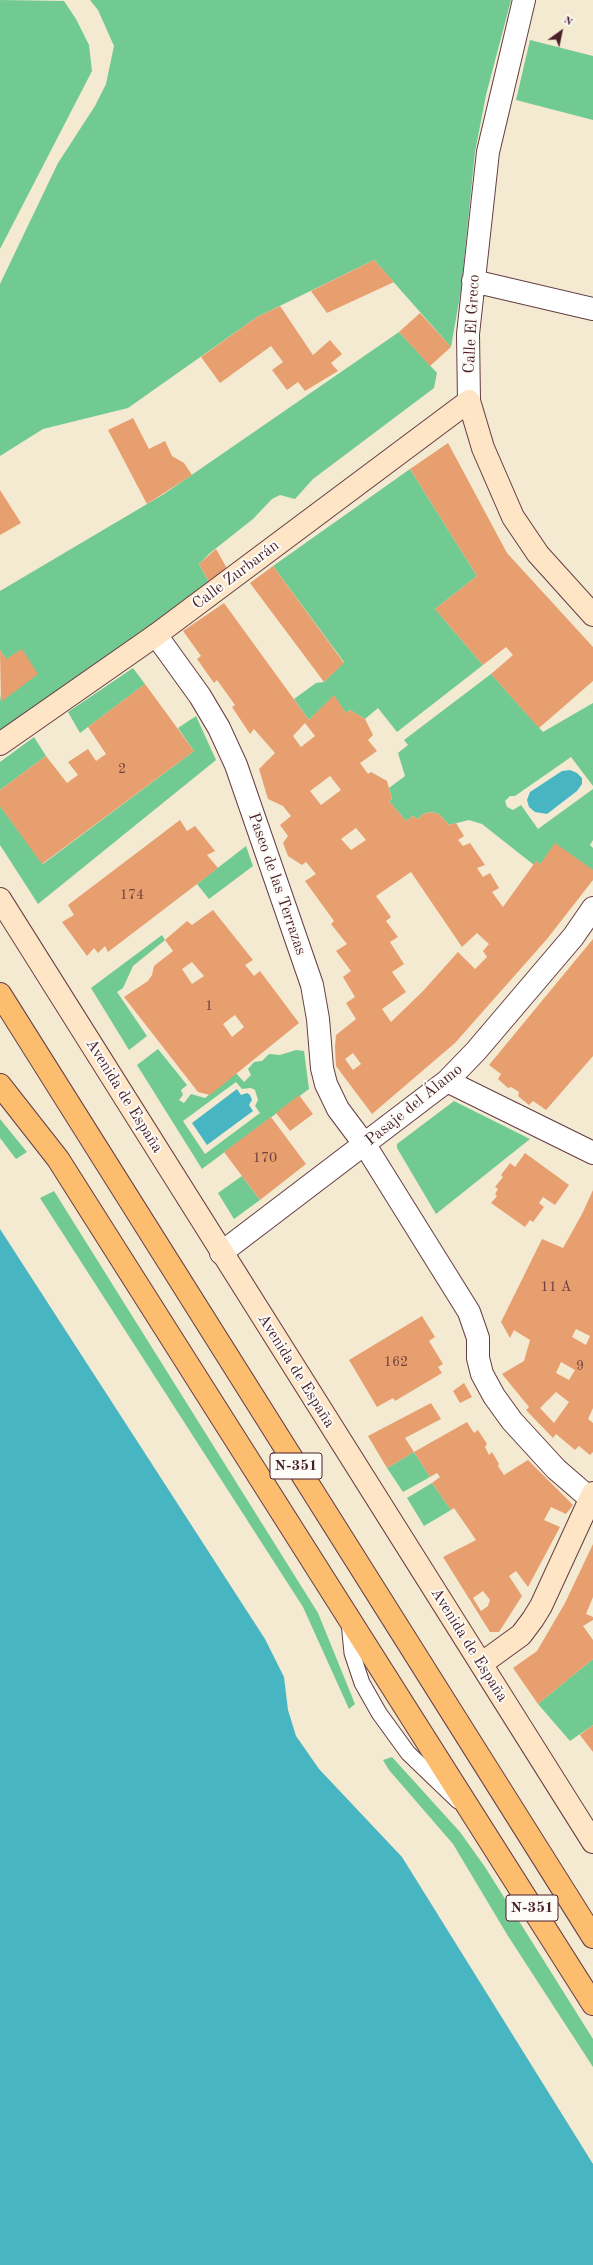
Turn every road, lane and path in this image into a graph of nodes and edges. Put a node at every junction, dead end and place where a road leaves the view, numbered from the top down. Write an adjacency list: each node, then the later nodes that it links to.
1 (524, 0): 2 (street, Calle El Greco)
2 (473, 281): 3 (street); 4 (street, Calle El Greco)
3 (593, 310)
4 (469, 401): 5 (street, Calle El Greco); 6 (street, Calle Zurbarán)
5 (593, 615)
6 (156, 636): 7 (street, Calle Zurbarán); 13 (street, Paseo de las Terrazas)
7 (0, 744)
8 (0, 899): 15 (street, Avenida de España)
9 (593, 908): 11 (street, Pasaje del Álamo)
10 (0, 994): 19 (highway, N-351)
11 (447, 1081): 13 (street, Pasaje del Álamo); 14 (street)
12 (0, 1086): 20 (highway, N-351)
13 (365, 1145): 15 (street, Pasaje del Álamo); 16 (street, Paseo de las Terrazas)
14 (593, 1153)
15 (221, 1253): 17 (street, Avenida de España)
16 (592, 1497): 17 (street)
17 (480, 1664): 18 (street, Avenida de España)
18 (593, 1842)
19 (593, 1937)
20 (593, 2004)

